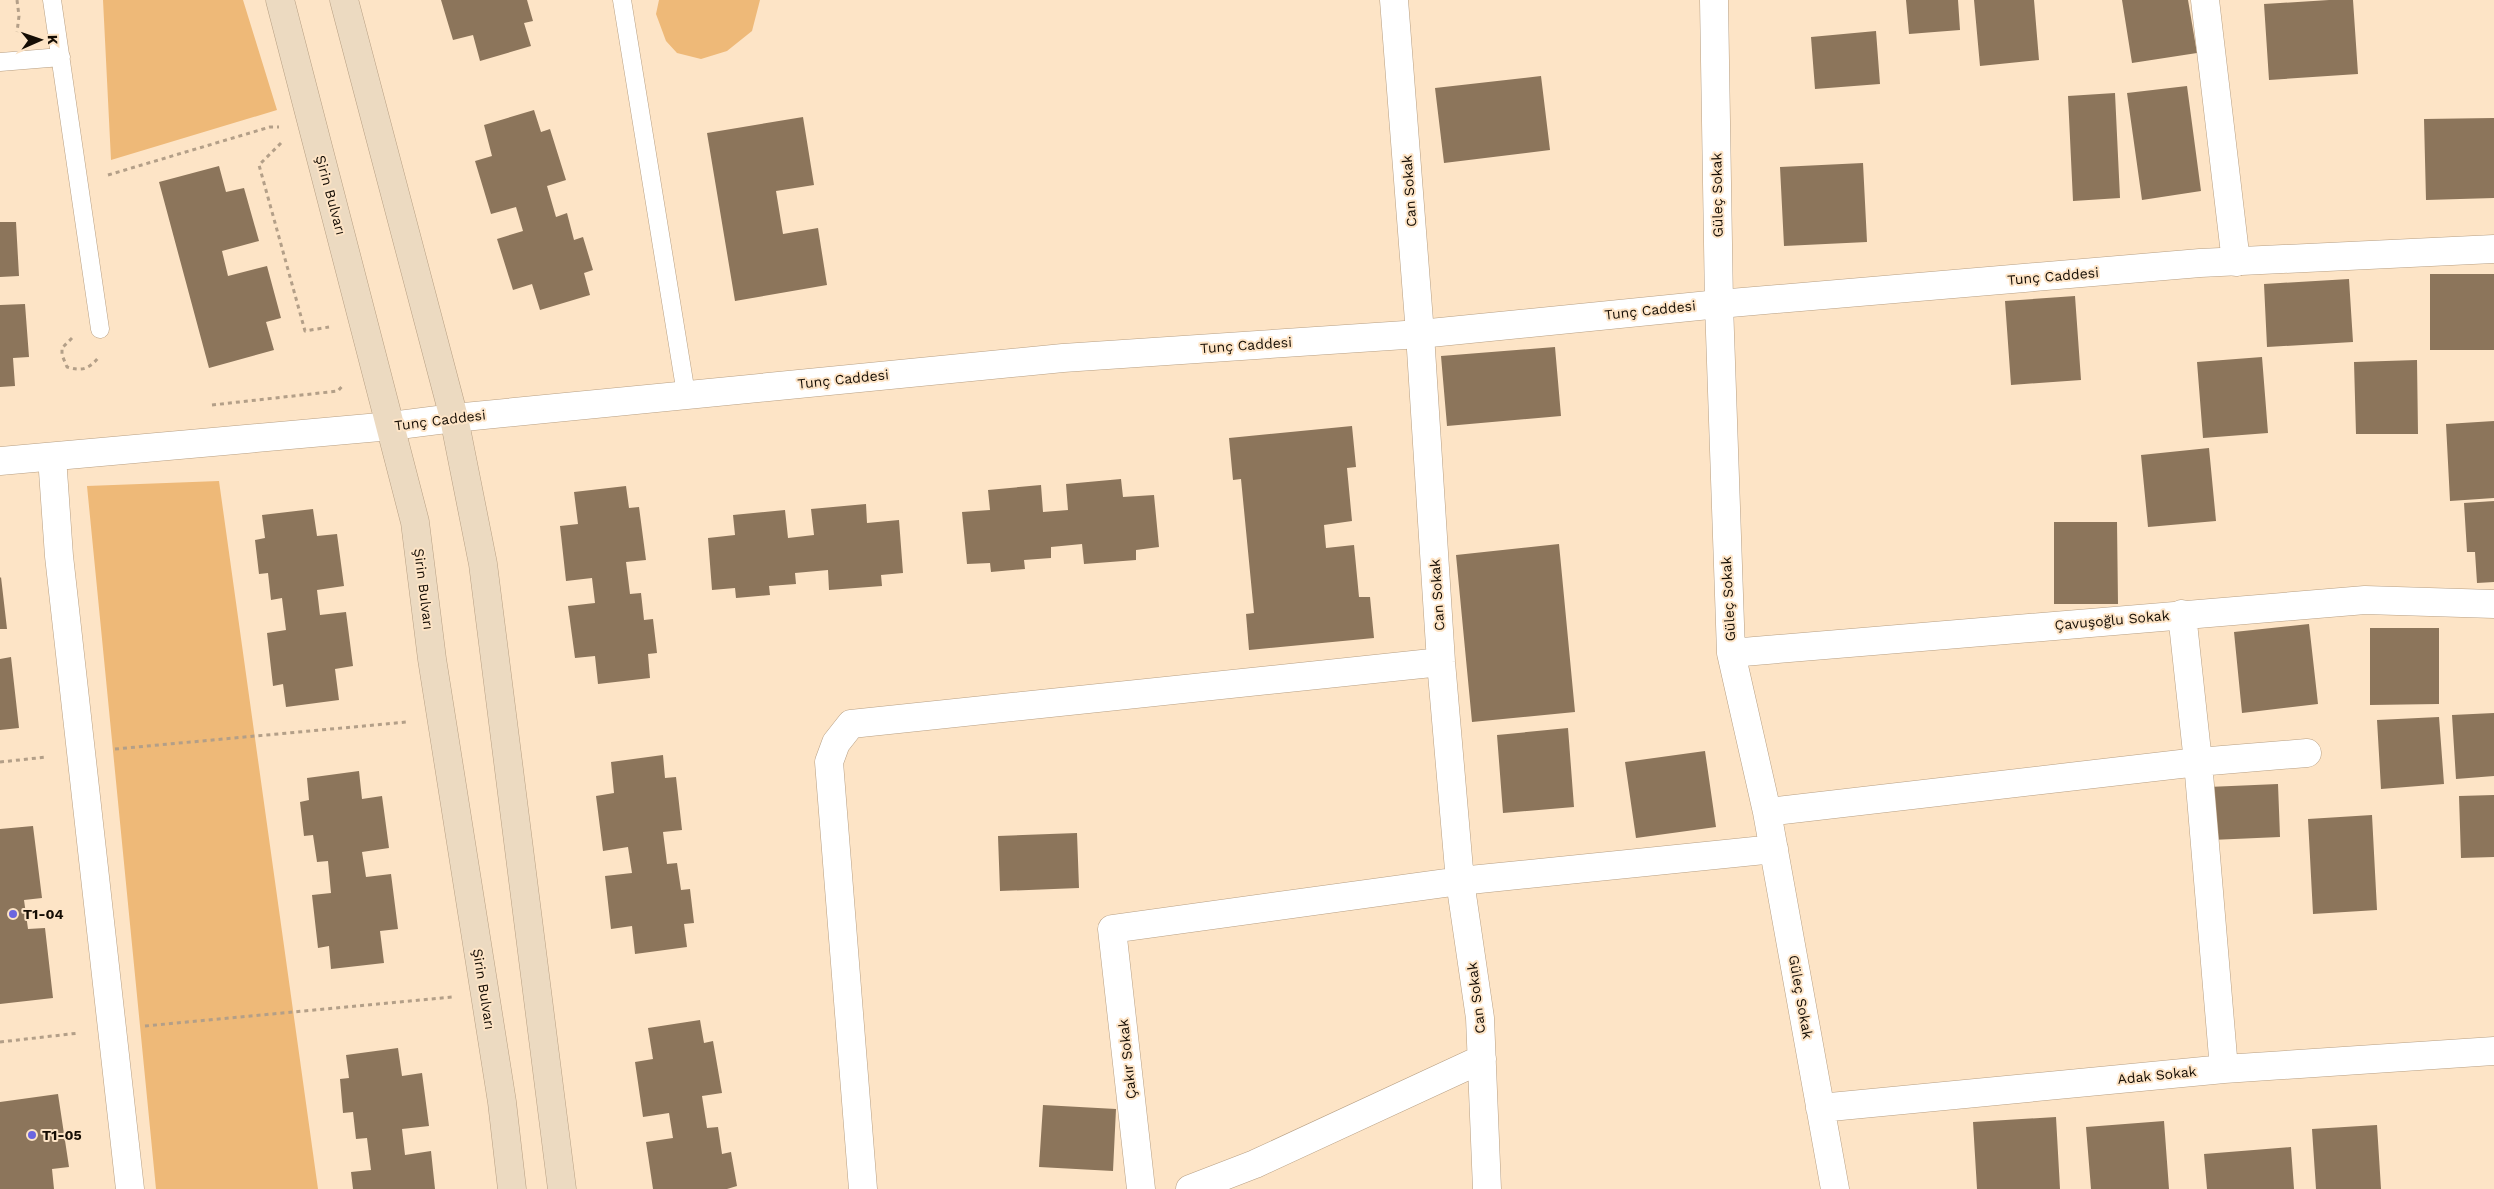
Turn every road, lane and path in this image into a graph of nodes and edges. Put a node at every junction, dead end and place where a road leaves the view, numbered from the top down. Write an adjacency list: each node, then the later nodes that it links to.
1 (17, 0): 9 (path)
2 (52, 0): 10 (lane)
3 (280, 0): 26 (main road, Şirin Bulvarı)
4 (344, 0): 25 (main road)
5 (622, 0): 23 (lane)
6 (1394, 0): 20 (street, Can Sokak)
7 (1714, 0): 17 (street, Güleç Sokak)
8 (2205, 0): 16 (street)
9 (17, 36)
10 (61, 57): 11 (lane); 19 (lane)
11 (0, 62)
12 (288, 128): 14 (path)
13 (284, 141): 18 (path)
14 (110, 183)
15 (2494, 249): 16 (street, Tunç Caddesi)
16 (2236, 262): 17 (street, Tunç Caddesi)
17 (1719, 304): 20 (street, Tunç Caddesi); 31 (street, Güleç Sokak)
18 (338, 326)
19 (100, 330): 21 (path)
20 (1420, 334): 23 (street, Tunç Caddesi); 32 (street, Can Sokak)
21 (101, 355)
22 (348, 379): 24 (path)
23 (686, 394): 25 (street, Tunç Caddesi)
24 (203, 406)
25 (454, 418): 26 (street, Tunç Caddesi); 50 (main road)
26 (391, 426): 27 (street, Tunç Caddesi); 33 (main road, Şirin Bulvarı)
27 (52, 456): 28 (street, Tunç Caddesi); 34 (street)
28 (0, 461)
29 (2494, 604): 30 (street, Çavuşoğlu Sokak)
30 (2182, 614): 31 (street, Çavuşoğlu Sokak); 37 (street)
31 (1731, 653): 38 (street, Güleç Sokak)
32 (1441, 662): 40 (street, Can Sokak); 51 (street)
33 (442, 719): 34 (path); 41 (main road, Şirin Bulvarı)
34 (81, 752): 36 (path); 42 (street)
35 (2307, 753): 37 (street)
36 (0, 762)
37 (2198, 762): 38 (street); 46 (street)
38 (1767, 812): 39 (street, Güleç Sokak)
39 (1774, 849): 40 (street); 47 (street, Güleç Sokak)
40 (1460, 881): 45 (street, Can Sokak); 52 (street, Çakır Sokak)
41 (485, 994): 42 (path); 49 (main road, Şirin Bulvarı)
42 (112, 1030): 43 (path); 48 (street)
43 (0, 1042)
44 (2494, 1051): 46 (street, Adak Sokak)
45 (1482, 1059): 53 (street); 54 (street, Can Sokak)
46 (2224, 1069): 47 (street, Adak Sokak)
47 (1820, 1108): 55 (street, Güleç Sokak)
48 (130, 1189)
49 (512, 1189)
50 (562, 1189)
51 (863, 1189)
52 (1141, 1189)
53 (1190, 1189)
54 (1487, 1189)
55 (1835, 1189)

